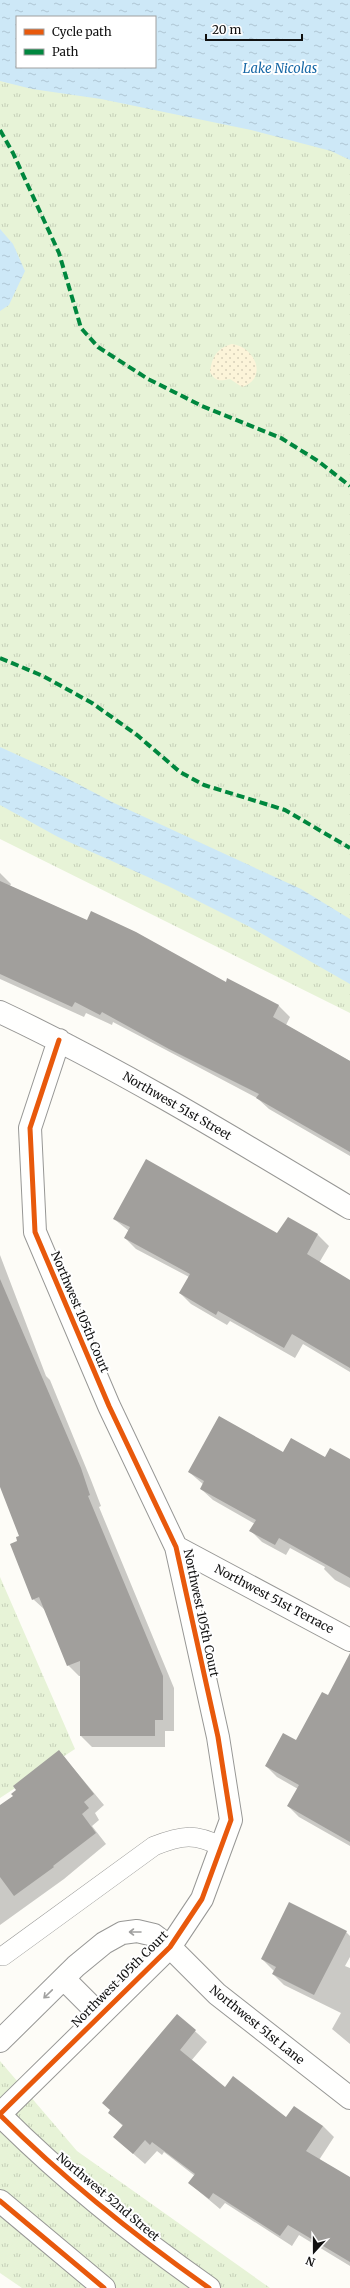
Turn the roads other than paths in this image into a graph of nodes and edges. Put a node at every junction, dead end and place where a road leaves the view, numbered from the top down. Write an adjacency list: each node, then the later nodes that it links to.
1 (0, 1012): 2 (street, Northwest 51st Street)
2 (59, 1040): 3 (street, Northwest 51st Street); 4 (street, Northwest 105th Court)
3 (350, 1208)
4 (176, 1547): 5 (street, Northwest 51st Terrace); 6 (street, Northwest 105th Court)
5 (350, 1640)
6 (222, 1847): 7 (street, Northwest 105th Court); 8 (lane)
7 (170, 1947): 9 (street, Northwest 105th Court, one-way to 9); 10 (street, Northwest 105th Court); 12 (street, Northwest 51st Lane)
8 (3, 1956)
9 (64, 1979): 10 (street); 11 (street, Northwest 105th Court, one-way to 11)
10 (99, 2014): 13 (street, Northwest 105th Court)
11 (0, 2041)
12 (350, 2098)
13 (0, 2114): 16 (street, Northwest 52nd Street)
14 (0, 2201): 15 (street)
15 (104, 2288)
16 (209, 2288)

